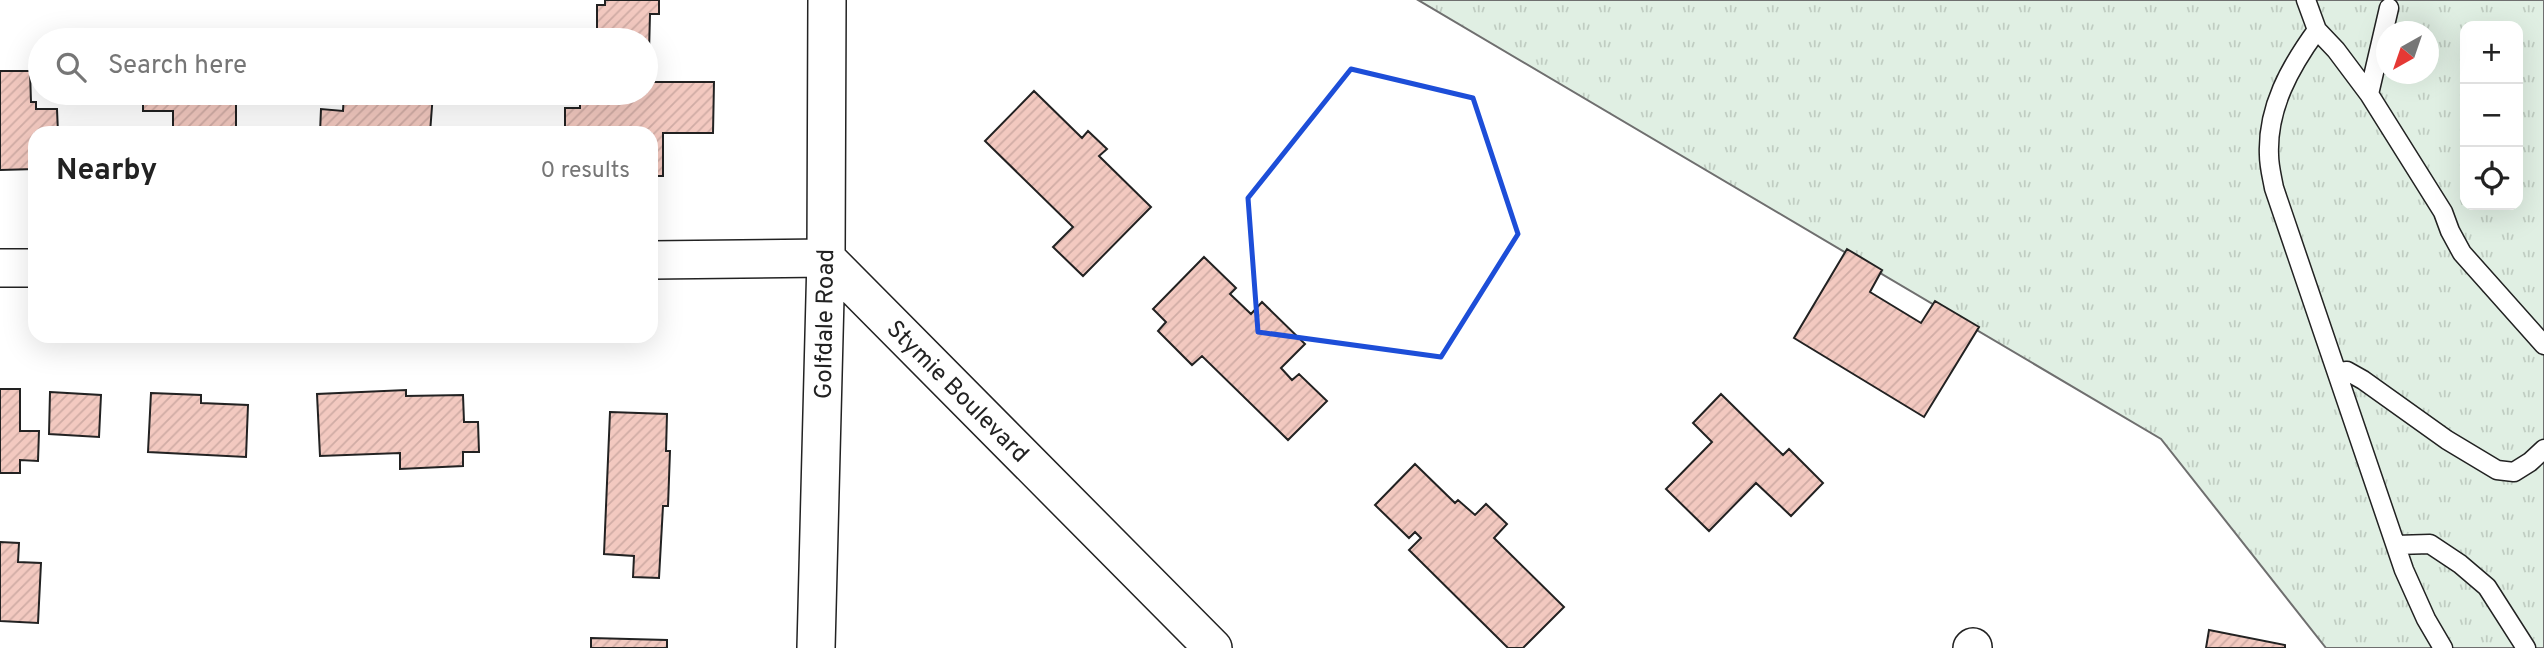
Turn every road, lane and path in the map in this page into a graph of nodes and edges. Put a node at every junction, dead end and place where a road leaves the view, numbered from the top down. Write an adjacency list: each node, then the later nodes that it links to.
1 (827, 0): 6 (street, Golfdale Road)
2 (2306, 0): 4 (lane)
3 (2389, 8): 5 (lane)
4 (2317, 30): 5 (lane); 11 (lane)
5 (2369, 94): 10 (lane)
6 (826, 258): 7 (street); 14 (street, Golfdale Road); 15 (street, Stymie Boulevard)
7 (658, 260)
8 (0, 268): 9 (street)
9 (28, 268)
10 (2544, 345)
11 (2337, 372): 12 (lane); 13 (lane)
12 (2544, 449)
13 (2396, 545): 16 (lane); 17 (lane)
14 (816, 648)
15 (1213, 648)
16 (2443, 648)
17 (2526, 648)

